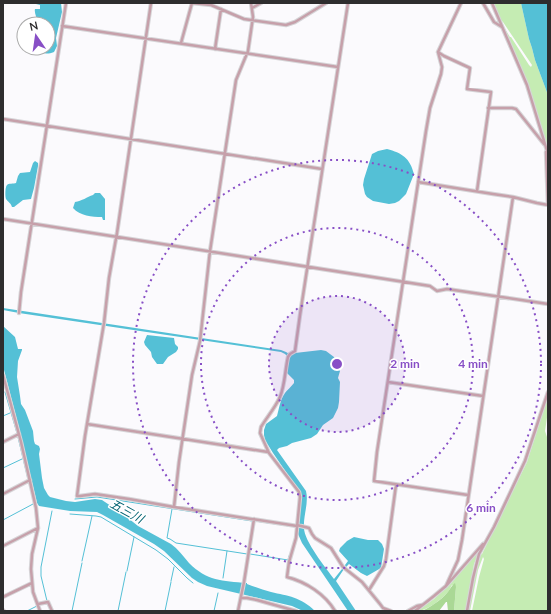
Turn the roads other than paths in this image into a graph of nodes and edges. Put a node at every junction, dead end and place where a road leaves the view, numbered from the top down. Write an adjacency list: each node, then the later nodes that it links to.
1 (66, 3): 14 (street)
2 (151, 3): 16 (street)
3 (192, 3): 12 (street); 17 (street)
4 (251, 3): 11 (street)
5 (261, 3): 11 (street)
6 (326, 3): 13 (street)
7 (348, 3): 21 (street)
8 (461, 3): 19 (street)
9 (483, 3): 15 (street)
10 (492, 3): 15 (street)
11 (252, 8): 13 (street)
12 (221, 9): 13 (street); 18 (street)
13 (253, 20): 20 (street)
14 (62, 26): 16 (street); 24 (street)
15 (502, 27): 26 (street)
16 (146, 38): 17 (street); 25 (street)
17 (181, 43): 18 (street)
18 (215, 49): 20 (street)
19 (438, 52): 22 (street); 30 (street)
20 (248, 53): 21 (street); 27 (street)
21 (338, 67): 29 (street)
22 (488, 108): 26 (street); 31 (street)
23 (3, 119): 24 (street)
24 (47, 126): 25 (street); 35 (street)
25 (131, 140): 27 (street); 36 (street)
26 (546, 147): 28 (street); 33 (street)
27 (224, 154): 29 (street); 37 (street)
28 (548, 154)
29 (322, 169): 38 (street)
30 (418, 182): 31 (street); 39 (street)
31 (477, 191): 32 (street)
32 (513, 197): 33 (street); 40 (street)
33 (548, 205)
34 (3, 219): 35 (street)
35 (32, 223): 36 (street); 42 (street)
36 (116, 237): 37 (street); 48 (street)
37 (210, 251): 38 (street); 50 (street)
38 (307, 266): 39 (street); 52 (street)
39 (403, 282): 40 (street); 44 (street)
40 (498, 297): 41 (street); 47 (street)
41 (548, 304)
42 (19, 312)
43 (3, 375): 45 (street)
44 (388, 382): 47 (street); 54 (street)
45 (5, 390): 49 (street)
46 (548, 392): 61 (street)
47 (483, 396): 56 (street)
48 (87, 424): 50 (street); 57 (street)
49 (19, 434): 51 (street); 53 (street)
50 (183, 439): 52 (street); 57 (street)
51 (3, 442)
52 (268, 452): 59 (street)
53 (30, 480): 55 (street); 60 (street)
54 (396, 484): 56 (street); 65 (street)
55 (3, 494)
56 (468, 496): 64 (street)
57 (174, 507): 58 (street)
58 (254, 519): 59 (street); 67 (street)
59 (297, 526): 65 (street); 74 (street)
60 (38, 528): 62 (street); 63 (street)
61 (486, 541): 64 (street); 78 (street)
62 (3, 546)
63 (32, 583): 66 (street); 68 (street)
64 (446, 586): 69 (street)
65 (369, 590): 75 (street)
66 (4, 597)
67 (241, 598): 72 (street); 73 (street)
68 (38, 604): 70 (street); 71 (street)
69 (424, 604): 76 (street); 77 (street)
70 (40, 611)
71 (52, 611)
72 (238, 611)
73 (296, 611)
74 (334, 611)
75 (390, 611)
76 (408, 611)
77 (415, 611)
78 (467, 611)

